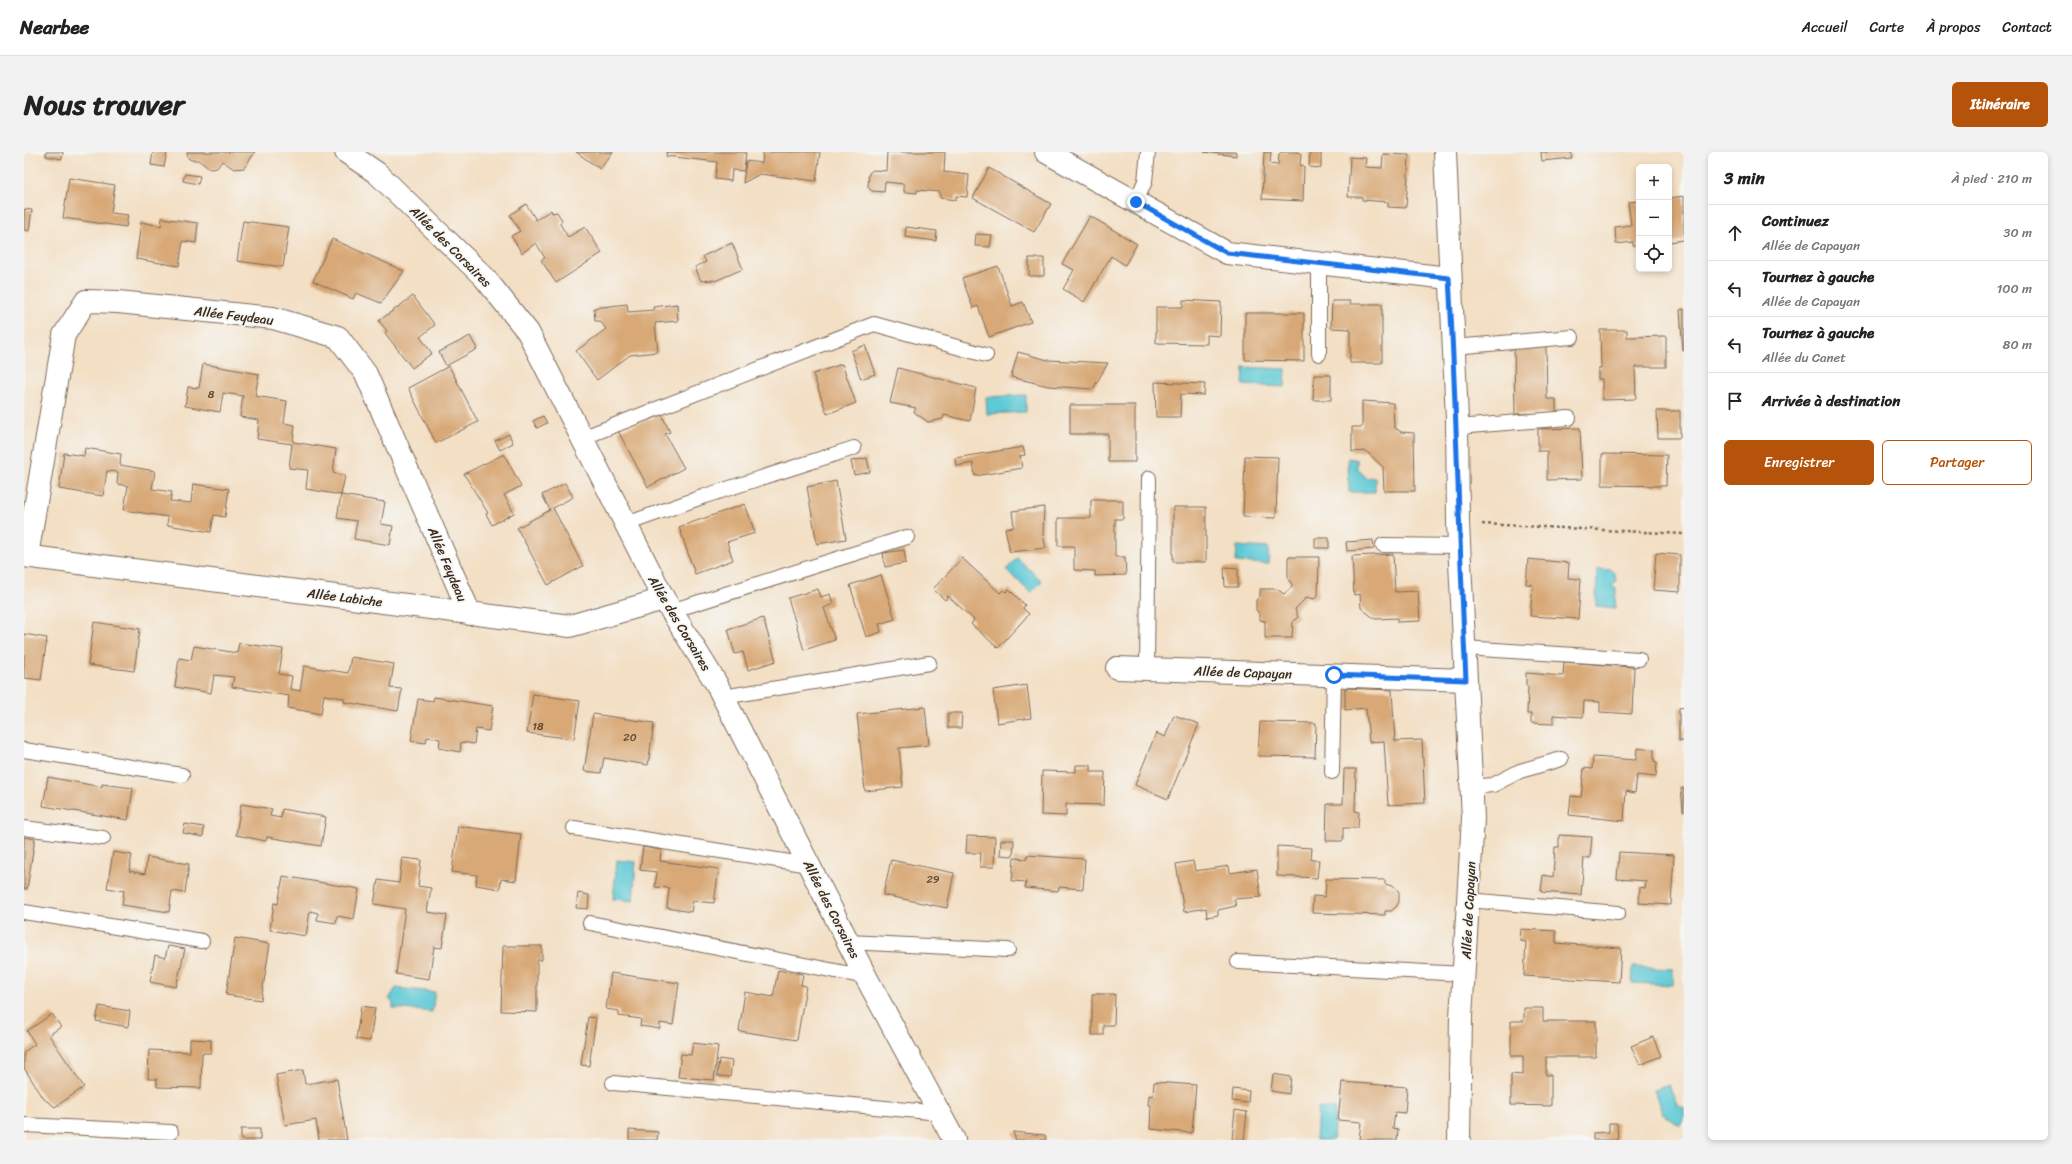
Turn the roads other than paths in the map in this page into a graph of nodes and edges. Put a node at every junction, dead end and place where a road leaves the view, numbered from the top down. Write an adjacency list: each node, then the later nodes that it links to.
1 (346, 152): 14 (street, Allée des Corsaires)
2 (1046, 152): 5 (street)
3 (1148, 152): 5 (lane)
4 (1445, 152): 7 (street, Allée de Capayan)
5 (1136, 202): 6 (street)
6 (1319, 263): 7 (street); 10 (lane)
7 (1449, 278): 9 (street, Allée de Capayan)
8 (1572, 337): 9 (lane)
9 (1453, 347): 13 (street, Allée de Capayan)
10 (1319, 354)
11 (986, 355): 14 (lane)
12 (1569, 418): 13 (lane)
13 (1457, 427): 20 (street, Allée de Capayan)
14 (582, 438): 17 (street, Allée des Corsaires)
15 (854, 448): 17 (lane)
16 (1149, 478): 28 (lane)
17 (626, 524): 22 (street, Allée des Corsaires)
18 (907, 537): 22 (lane)
19 (1383, 545): 20 (lane)
20 (1459, 546): 24 (street, Allée de Capayan)
21 (25, 556): 23 (street, Allée Labiche); 23 (street, Allée Feydeau)
22 (668, 605): 23 (street, Allée Labiche); 31 (street, Allée des Corsaires)
23 (470, 614)
24 (1464, 648): 25 (lane); 30 (street, Allée de Capayan)
25 (1639, 659)
26 (929, 663): 31 (lane)
27 (1117, 668): 28 (street, Allée de Capayan)
28 (1147, 669): 29 (street, Allée de Capayan)
29 (1334, 675): 30 (street, Allée de Capayan); 34 (lane)
30 (1466, 680): 36 (street, Allée de Capayan)
31 (723, 697): 40 (street, Allée des Corsaires)
32 (24, 750): 35 (lane)
33 (1561, 759): 36 (lane)
34 (1332, 772)
35 (182, 775)
36 (1471, 787): 41 (street, Allée de Capayan)
37 (24, 828): 39 (lane)
38 (574, 828): 40 (lane)
39 (104, 838)
40 (809, 864): 46 (street, Allée des Corsaires)
41 (1468, 900): 43 (lane); 49 (street, Allée de Capayan)
42 (24, 912): 45 (lane)
43 (1618, 913)
44 (590, 923): 50 (lane)
45 (202, 941)
46 (848, 942): 47 (lane); 50 (street, Allée des Corsaires)
47 (1008, 950)
48 (1238, 962): 49 (lane)
49 (1464, 974): 56 (street, Allée de Capayan)
50 (866, 977): 52 (street, Allée des Corsaires)
51 (613, 1083): 52 (lane)
52 (940, 1113): 55 (street, Allée des Corsaires)
53 (24, 1125): 54 (lane)
54 (171, 1132)
55 (954, 1140)
56 (1459, 1140)

